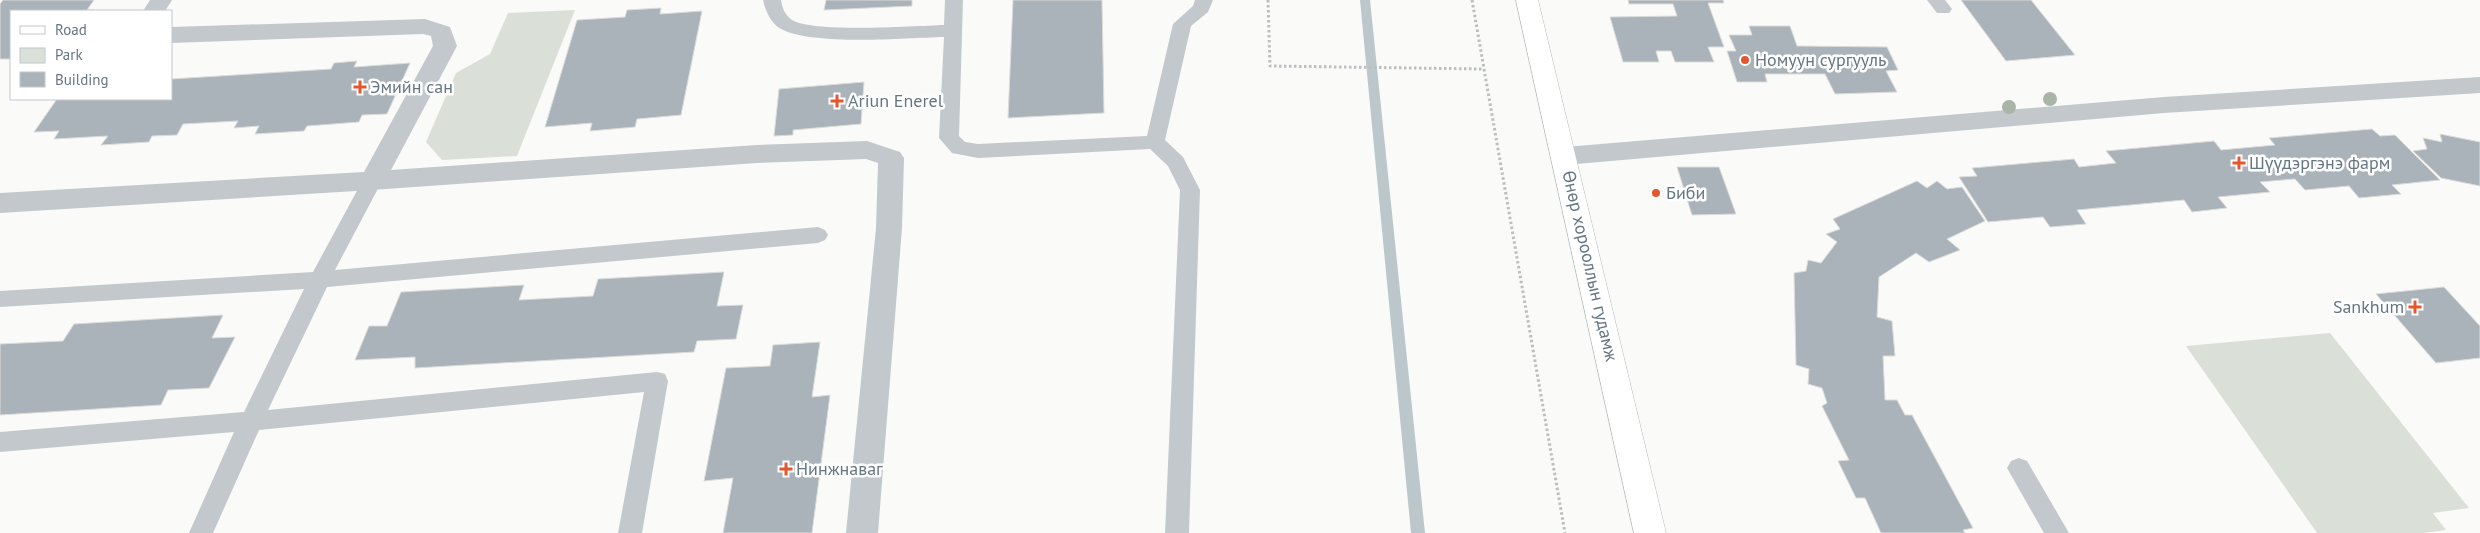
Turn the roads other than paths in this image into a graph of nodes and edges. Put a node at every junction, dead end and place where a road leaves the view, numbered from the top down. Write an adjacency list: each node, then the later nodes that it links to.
1 (772, 0): 5 (lane)
2 (954, 0): 5 (lane)
3 (1204, 0): 8 (lane)
4 (1527, 0): 9 (main road, Өнөр хорооллын гудамж)
5 (952, 31): 8 (lane)
6 (172, 35): 10 (street)
7 (2480, 86): 9 (street)
8 (1155, 142): 21 (lane)
9 (1565, 156): 22 (main road, Өнөр хорооллын гудамж)
10 (372, 182): 11 (street); 13 (lane); 20 (street)
11 (0, 203)
12 (818, 235): 13 (lane)
13 (318, 280): 14 (lane); 15 (lane)
14 (0, 299)
15 (250, 421): 16 (lane); 18 (lane); 19 (lane)
16 (0, 442)
17 (2019, 468): 23 (lane)
18 (201, 533)
19 (630, 533)
20 (862, 533)
21 (1177, 533)
22 (1650, 533)
23 (2057, 533)

